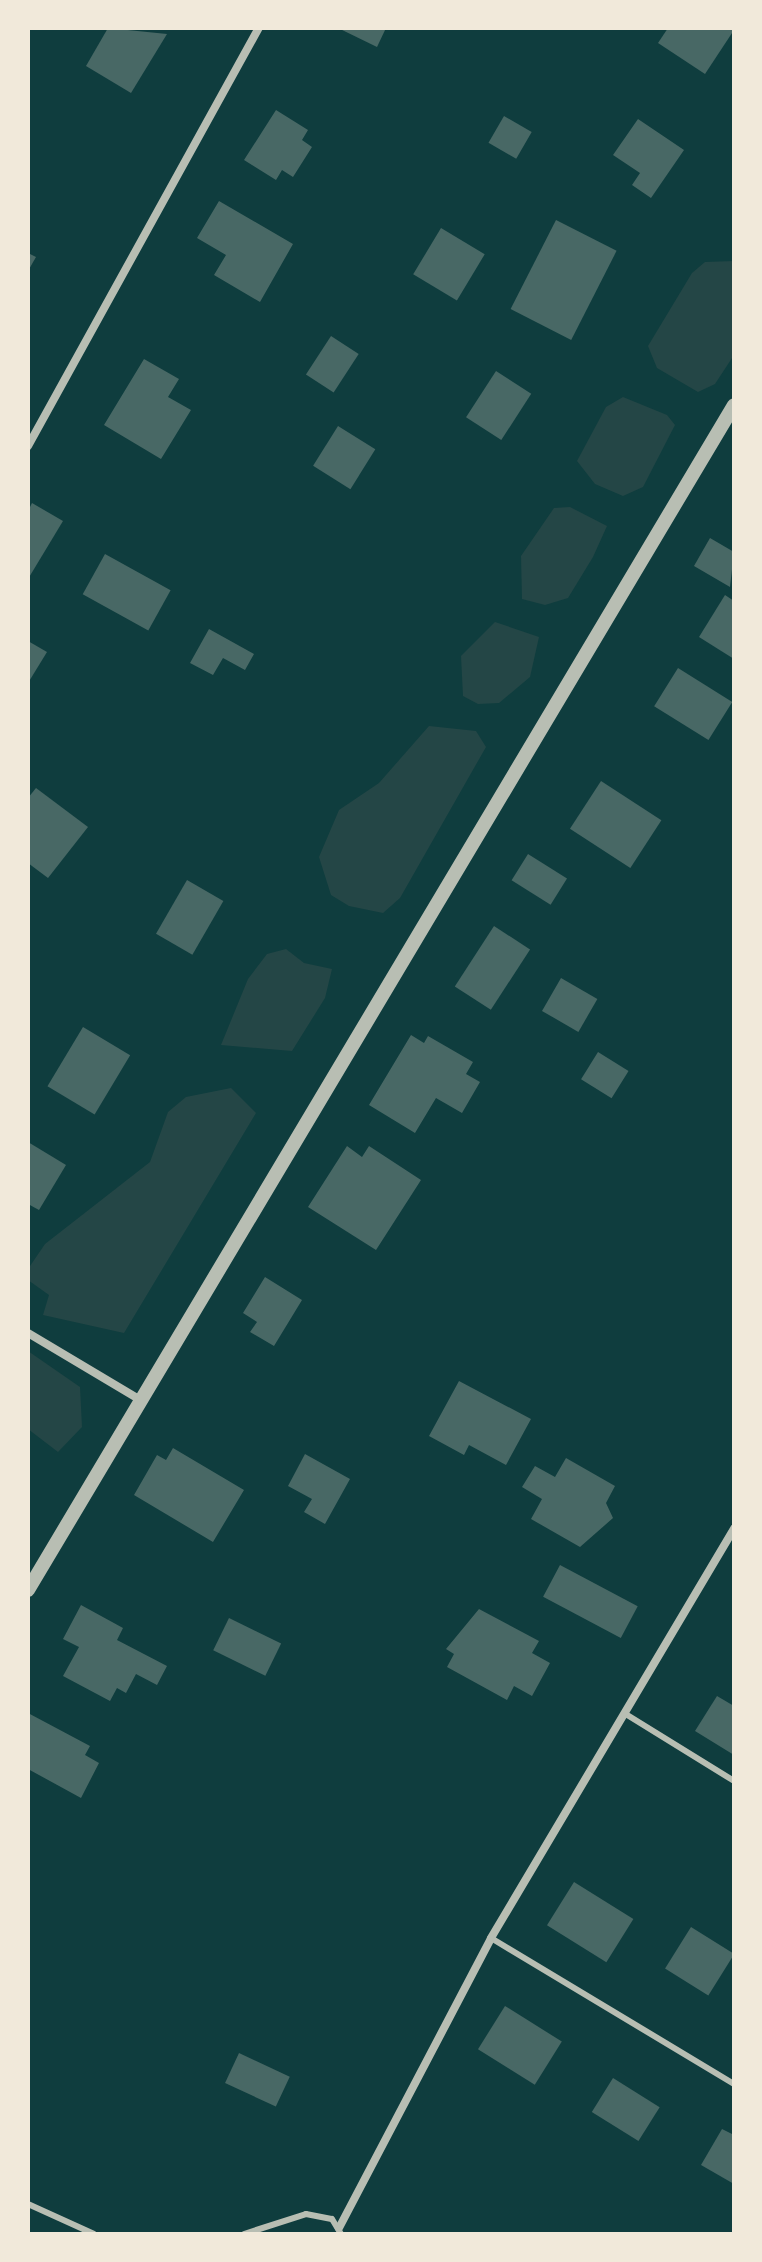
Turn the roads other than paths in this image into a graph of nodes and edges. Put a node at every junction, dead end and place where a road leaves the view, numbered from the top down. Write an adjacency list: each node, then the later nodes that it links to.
1 (259, 28): 3 (street)
2 (734, 405): 5 (street)
3 (28, 446)
4 (28, 1333): 5 (street)
5 (137, 1398): 7 (street)
6 (734, 1528): 8 (street)
7 (28, 1590)
8 (624, 1713): 9 (lane); 10 (street)
9 (734, 1781)
10 (491, 1938): 11 (lane); 13 (street)
11 (734, 2084)
12 (28, 2204): 14 (lane)
13 (340, 2231): 15 (lane)
14 (94, 2234)
15 (244, 2234)

